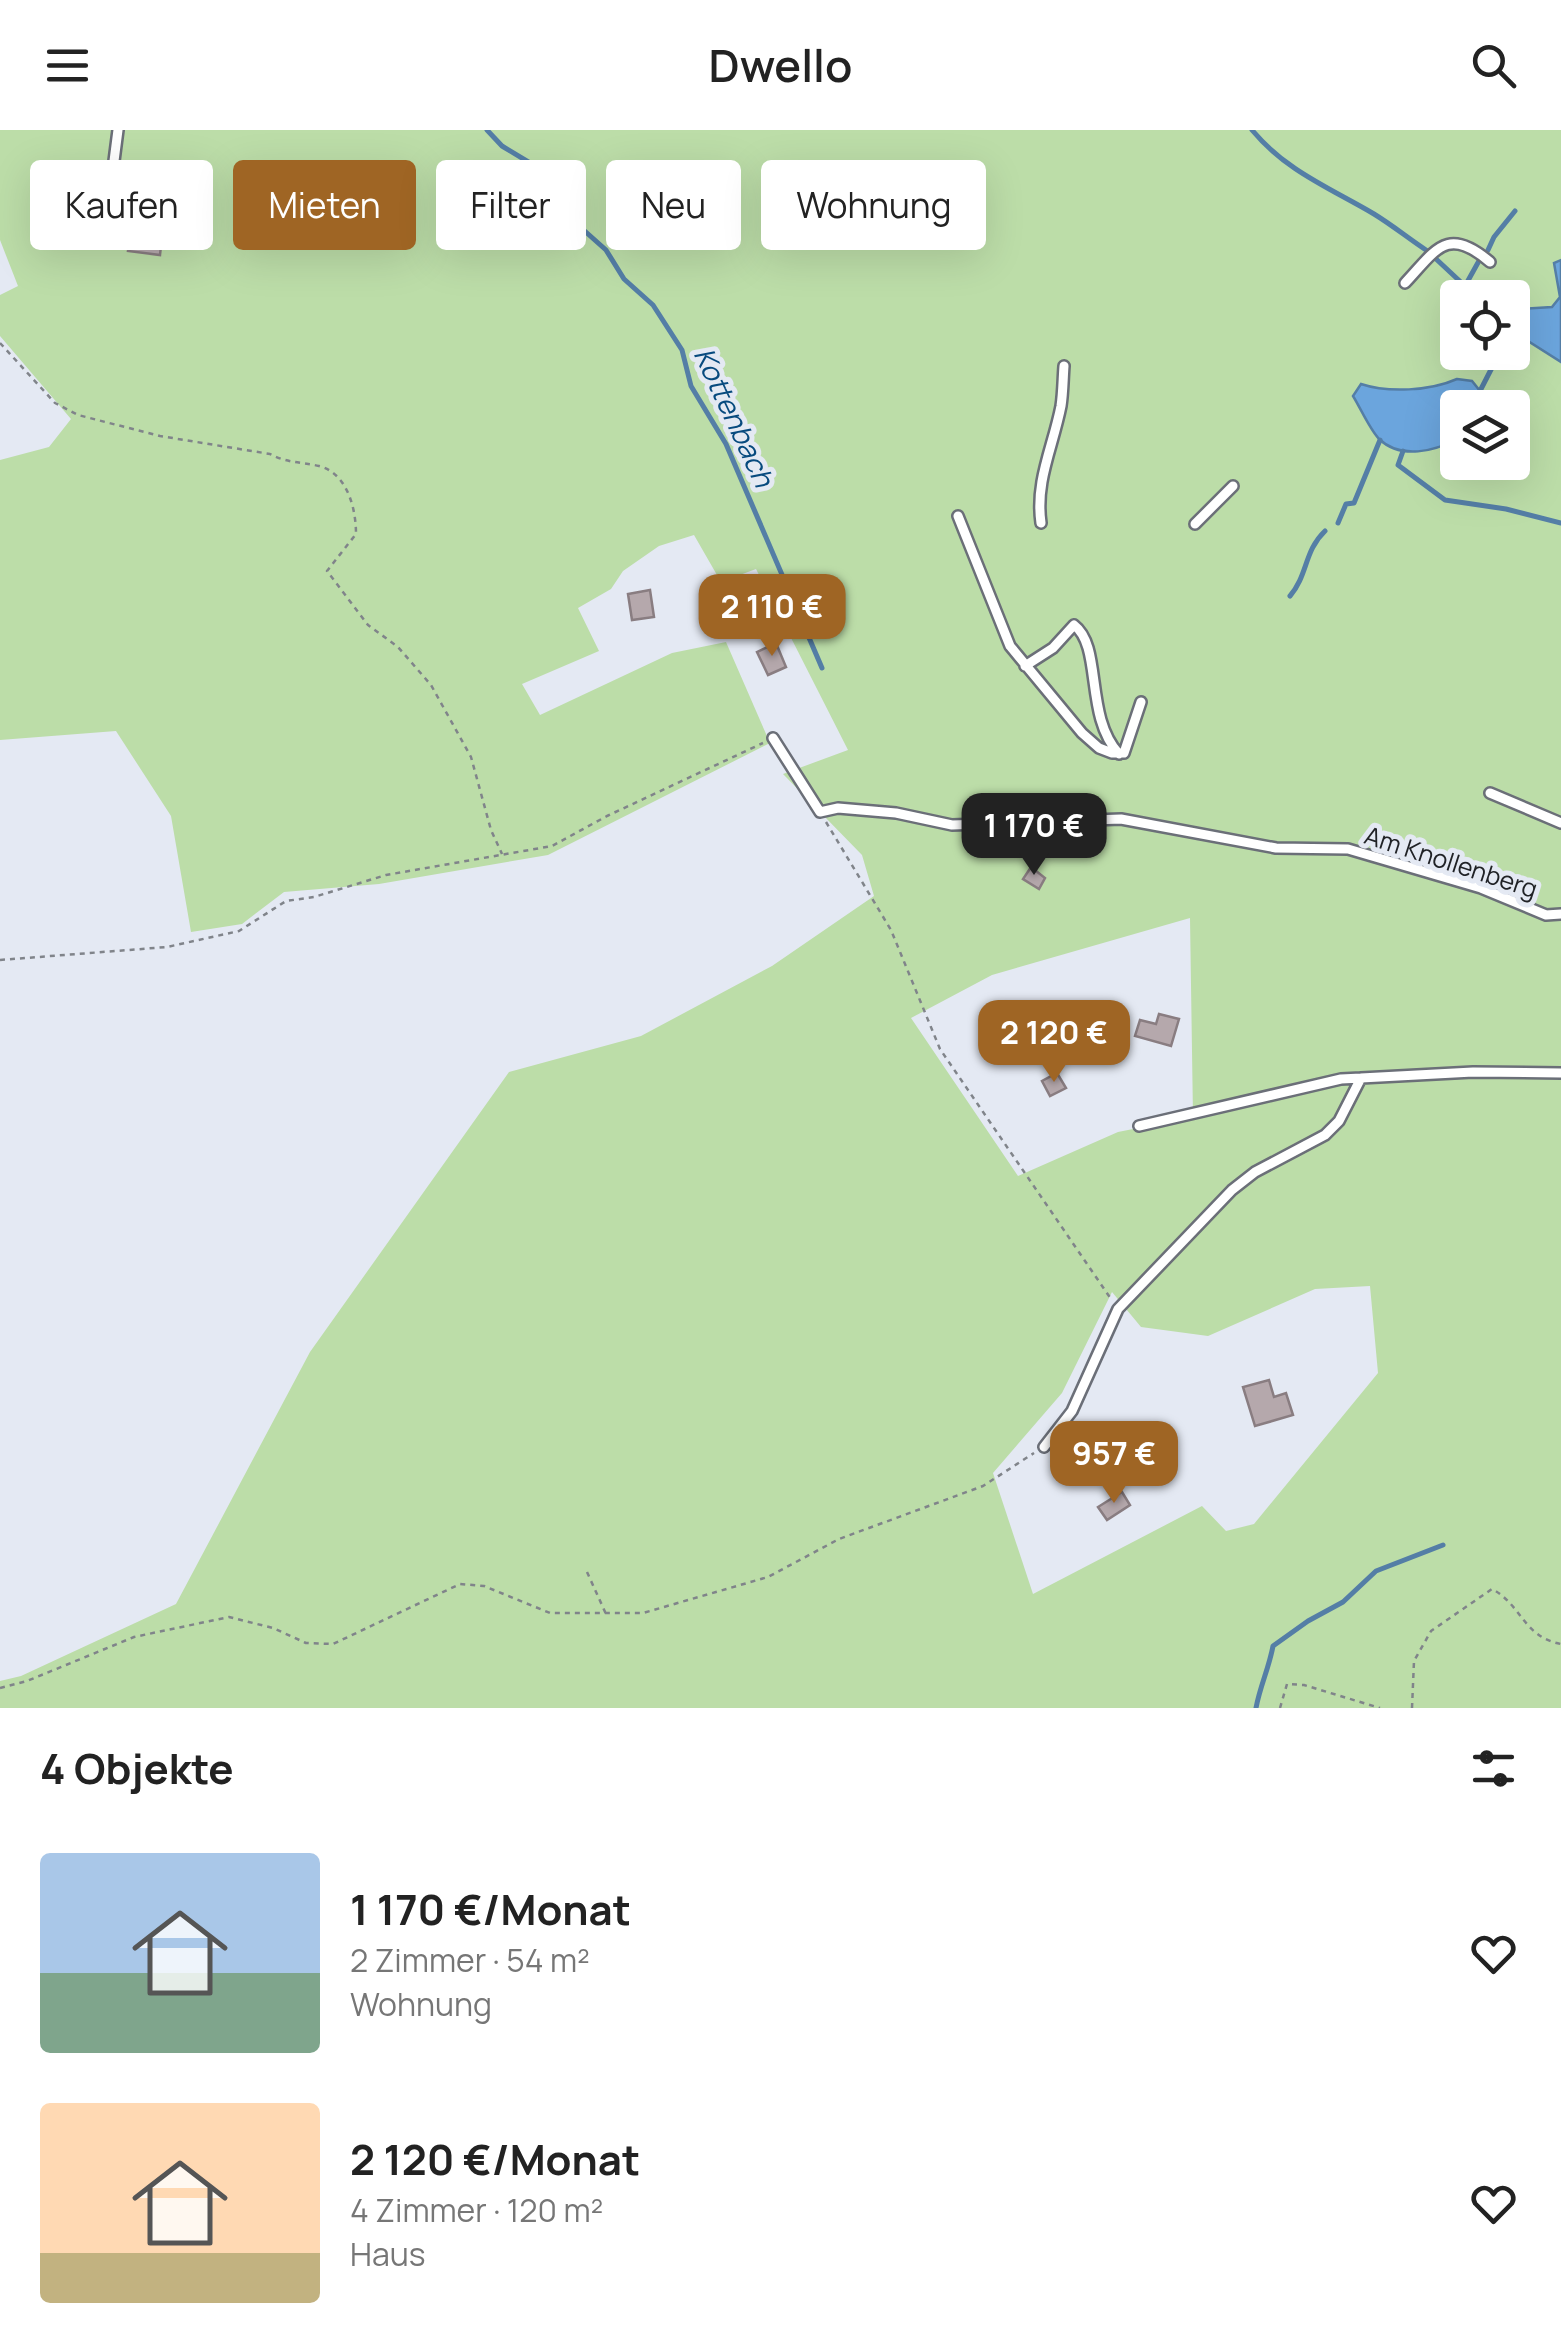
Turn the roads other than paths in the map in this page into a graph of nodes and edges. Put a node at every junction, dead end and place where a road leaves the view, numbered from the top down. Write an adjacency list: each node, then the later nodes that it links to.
1 (118, 130): 2 (lane)
2 (114, 160)
3 (1490, 262): 4 (lane)
4 (1405, 283)
5 (1064, 366): 8 (lane)
6 (1233, 486): 9 (lane)
7 (958, 516): 10 (lane)
8 (1041, 523)
9 (1195, 524)
10 (1024, 666): 13 (lane); 13 (lane)
11 (1141, 702): 13 (lane)
12 (773, 738): 16 (lane, Am Knollenberg)
13 (1119, 754)
14 (1490, 794): 15 (lane)
15 (1561, 824)
16 (1561, 914)
17 (1561, 1073): 18 (lane)
18 (1361, 1078): 19 (lane); 20 (lane)
19 (1139, 1126)
20 (1044, 1447)

